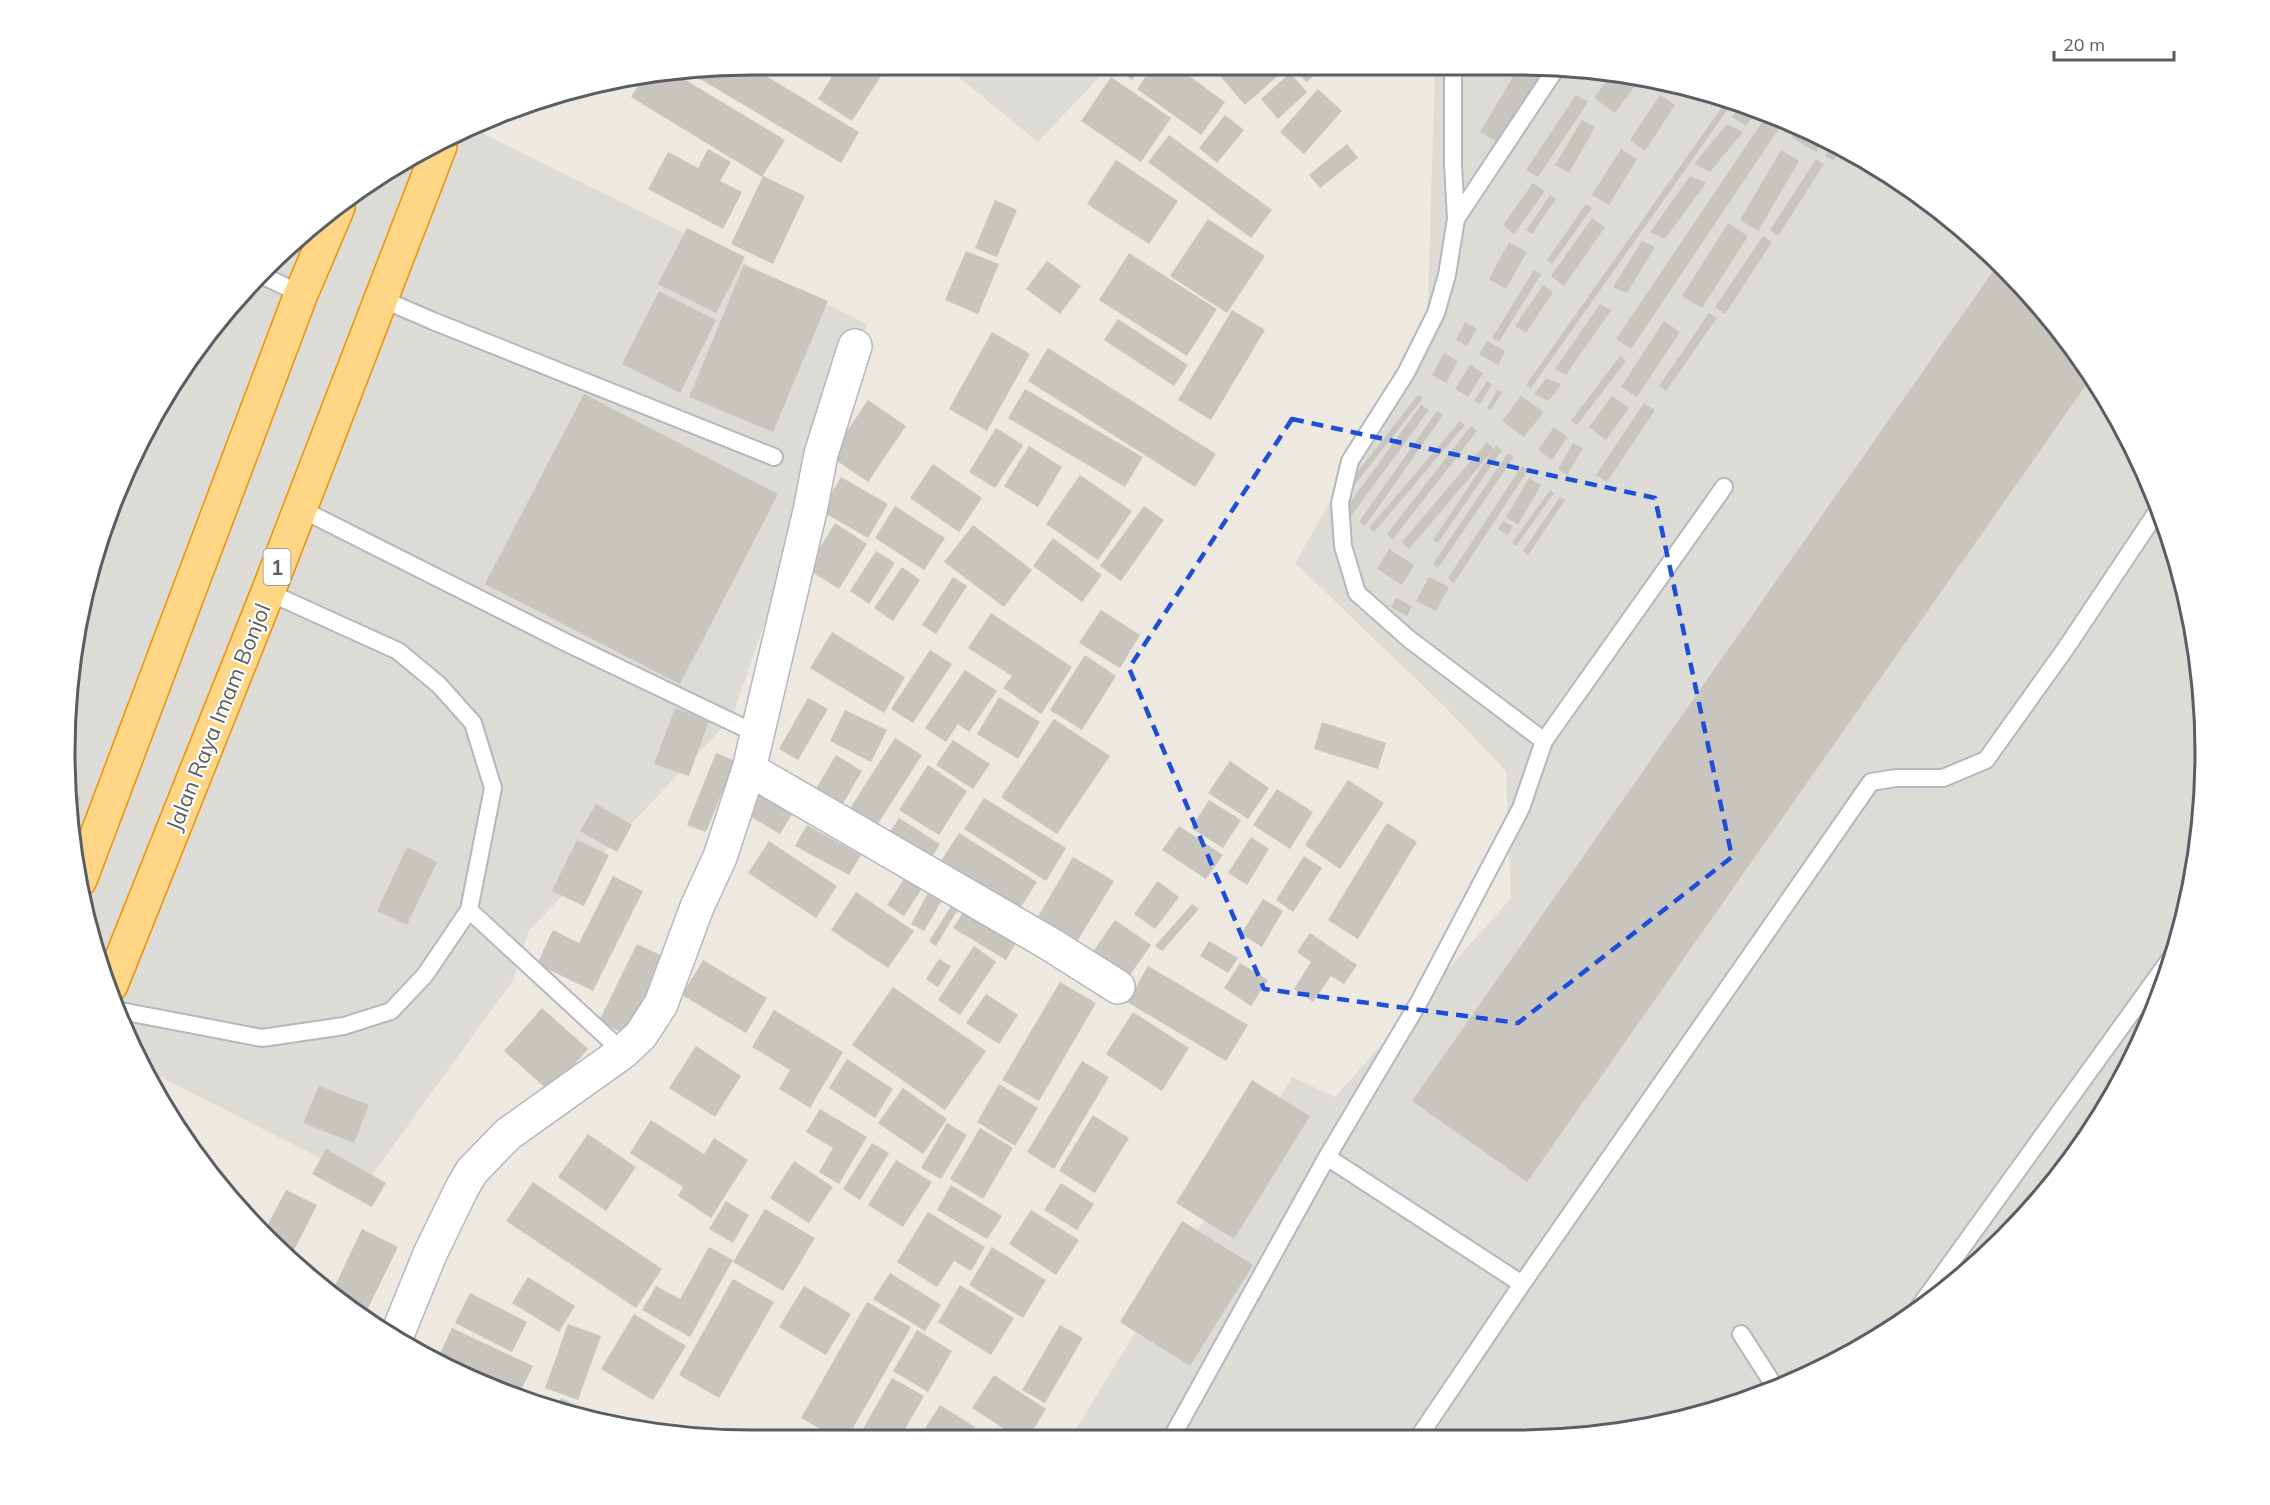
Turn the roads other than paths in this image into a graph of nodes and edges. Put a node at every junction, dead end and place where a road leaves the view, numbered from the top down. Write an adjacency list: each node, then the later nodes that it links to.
1 (1453, 75): 4 (lane)
2 (1552, 76): 4 (lane)
3 (437, 154): 8 (highway, Jalan Raya Imam Bonjol / 1)
4 (1456, 219): 16 (lane)
5 (332, 222): 7 (highway)
6 (268, 278): 7 (lane)
7 (301, 294): 18 (highway)
8 (382, 299): 10 (lane); 12 (highway, Jalan Raya Imam Bonjol / 1)
9 (855, 346): 15 (street)
10 (774, 457)
11 (1724, 487): 16 (lane)
12 (299, 508): 14 (highway, Jalan Raya Imam Bonjol / 1); 15 (lane)
13 (2153, 518): 26 (lane)
14 (268, 592): 19 (lane); 20 (highway, Jalan Raya Imam Bonjol / 1)
15 (757, 734): 17 (street)
16 (1544, 741): 25 (lane)
17 (749, 769): 22 (street); 24 (street)
18 (85, 867)
19 (468, 910): 23 (lane); 24 (lane)
20 (114, 978)
21 (2155, 981): 27 (lane)
22 (1118, 987)
23 (127, 1012)
24 (623, 1052): 28 (street)
25 (1328, 1157): 26 (lane); 31 (lane)
26 (1522, 1284): 32 (lane)
27 (1934, 1287)
28 (399, 1330)
29 (1740, 1334): 30 (lane)
30 (1771, 1380)
31 (1176, 1430)
32 (1423, 1430)

